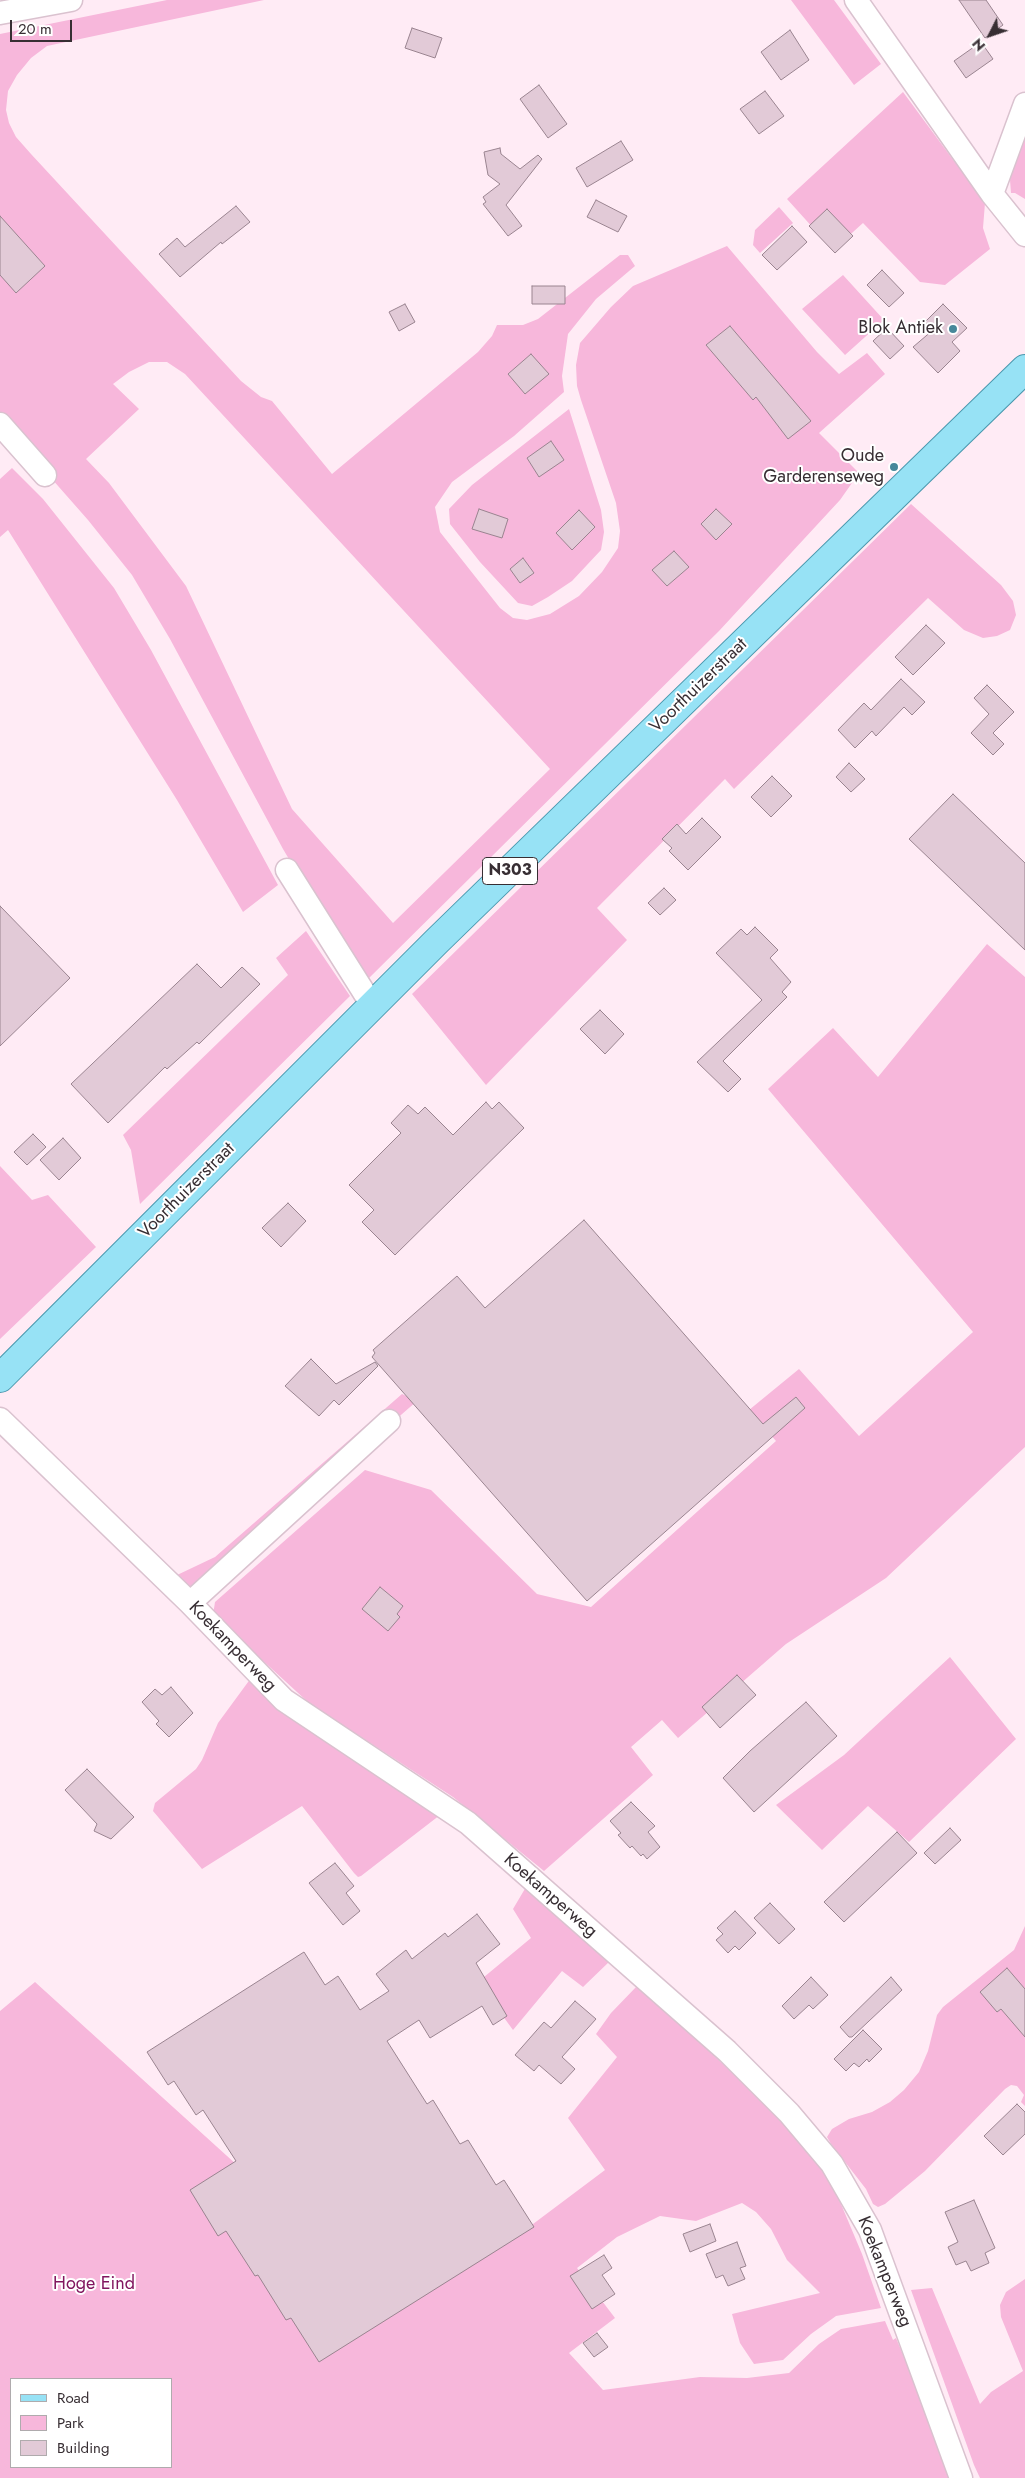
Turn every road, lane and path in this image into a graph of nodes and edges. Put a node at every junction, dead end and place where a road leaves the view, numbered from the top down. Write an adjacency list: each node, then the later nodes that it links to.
1 (70, 0): 3 (street)
2 (856, 0): 5 (street)
3 (0, 13)
4 (1025, 104): 5 (street)
5 (992, 194): 6 (street)
6 (1025, 235)
7 (1025, 369): 11 (main road, Voorthuizerstraat / N303)
8 (0, 424): 9 (street)
9 (45, 475)
10 (287, 870): 11 (street)
11 (375, 1003): 12 (main road, Voorthuizerstraat / N303)
12 (0, 1378)
13 (0, 1419): 15 (street, Koekamperweg)
14 (389, 1421): 15 (street)
15 (190, 1603): 16 (street, Koekamperweg)
16 (961, 2478)

